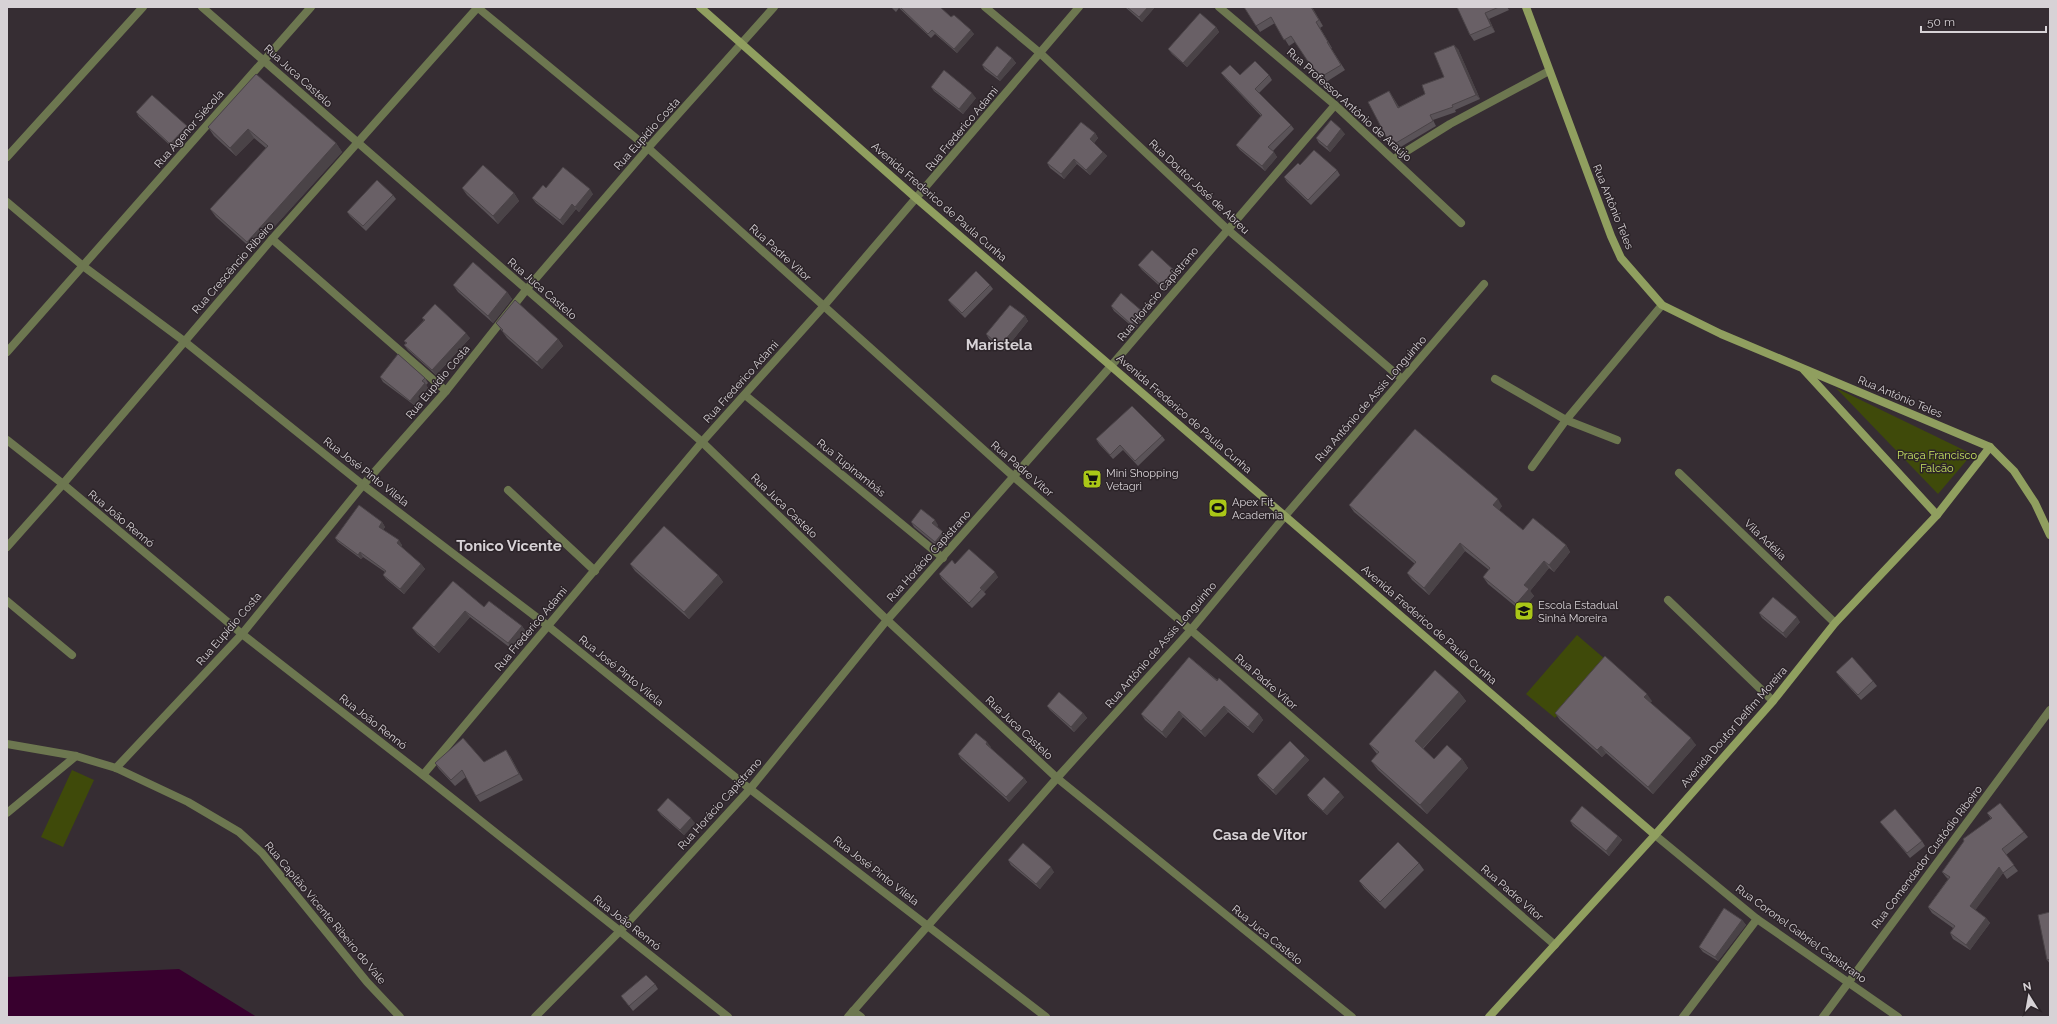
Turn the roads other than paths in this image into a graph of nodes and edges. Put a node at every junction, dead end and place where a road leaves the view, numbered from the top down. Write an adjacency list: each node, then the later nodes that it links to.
1 (143, 7): 18 (street)
2 (202, 7): 13 (street, Rua Juca Castelo)
3 (311, 7): 13 (street, Rua Agenor Siécola)
4 (478, 7): 16 (street, Rua Crescêncio Ribeiro); 17 (street, Rua Padre Vitor)
5 (700, 7): 11 (main road, Avenida Frederico de Paula Cunha)
6 (774, 7): 11 (street, Rua Eupídio Costa)
7 (986, 7): 12 (street, Rua Doutor José de Abreu)
8 (1079, 7): 12 (street, Rua Frederico Adami)
9 (1219, 7): 15 (street, Rua Professor Antônio de Araújo)
10 (1526, 7): 14 (main road, Rua Antônio Teles)
11 (742, 44): 17 (street, Rua Eupídio Costa); 20 (main road, Avenida Frederico de Paula Cunha)
12 (1040, 53): 20 (street, Rua Frederico Adami); 23 (street, Rua Doutor José de Abreu)
13 (264, 59): 16 (street, Rua Juca Castelo); 25 (street, Rua Agenor Siécola)
14 (1549, 71): 19 (street); 28 (main road, Rua Antônio Teles)
15 (1335, 105): 19 (street, Rua Professor Antônio de Araújo); 23 (street, Rua Horácio Capistrano)
16 (358, 144): 24 (street, Rua Crescêncio Ribeiro); 27 (street, Rua Juca Castelo)
17 (648, 148): 27 (street, Rua Eupídio Costa); 29 (street, Rua Padre Vitor)
18 (7, 157)
19 (1394, 159): 22 (street, Rua Professor Antônio de Araújo)
20 (917, 198): 29 (street, Rua Frederico Adami); 32 (main road, Avenida Frederico de Paula Cunha)
21 (7, 202): 25 (street, Rua José Pinto Vilela)
22 (1461, 223)
23 (1227, 229): 32 (street, Rua Horácio Capistrano); 34 (street, Rua Doutor José de Abreu)
24 (272, 239): 30 (street, Rua Crescêncio Ribeiro); 36 (street)
25 (83, 266): 30 (street, Rua José Pinto Vilela); 31 (street, Rua Agenor Siécola)
26 (1484, 284): 34 (street, Rua Antônio de Assis Longuinho)
27 (526, 290): 36 (street, Rua Eupídio Costa); 41 (street, Rua Juca Castelo)
28 (1662, 305): 33 (main road, Rua Antônio Teles); 38 (street)
29 (823, 307): 37 (street, Rua Frederico Adami); 45 (street, Rua Padre Vitor)
30 (184, 341): 46 (street, Rua Crescêncio Ribeiro); 47 (street, Rua José Pinto Vilela)
31 (7, 352)
32 (1111, 366): 45 (street, Rua Horácio Capistrano); 50 (main road, Avenida Frederico de Paula Cunha)
33 (1802, 368): 42 (main road, Rua Antônio Teles); 49 (main road, Rua Antônio Teles)
34 (1402, 379): 50 (street, Rua Antônio de Assis Longuinho)
35 (1495, 379): 38 (street)
36 (446, 391): 47 (street, Rua Eupídio Costa)
37 (745, 395): 41 (street, Rua Frederico Adami); 53 (street, Rua Tupinambás)
38 (1566, 420): 40 (street); 43 (street)
39 (7, 440): 46 (street, Rua João Rennó)
40 (1617, 440)
41 (702, 442): 54 (street, Rua Frederico Adami); 57 (street, Rua Juca Castelo)
42 (1990, 447): 49 (main road, Avenida Doutor Delfim Moreira); 51 (main road)
43 (1532, 467)
44 (1680, 473): 58 (street, Vila Adélia)
45 (1014, 477): 53 (street, Rua Horácio Capistrano); 60 (street, Rua Padre Vitor)
46 (63, 484): 52 (street, Rua Crescêncio Ribeiro); 61 (street, Rua João Rennó)
47 (363, 485): 59 (street, Rua José Pinto Vilela); 61 (street, Rua Eupídio Costa)
48 (508, 490): 54 (street)
49 (1938, 515): 58 (main road, Avenida Doutor Delfim Moreira)
50 (1285, 516): 60 (street, Rua Antônio de Assis Longuinho); 72 (main road, Avenida Frederico de Paula Cunha)
51 (2050, 535)
52 (7, 547)
53 (943, 558): 57 (street, Rua Horácio Capistrano)
54 (595, 571): 59 (street, Rua Frederico Adami)
55 (1668, 600): 63 (street)
56 (7, 601): 62 (street)
57 (887, 620): 69 (street, Rua Juca Castelo); 70 (street, Rua Horácio Capistrano)
58 (1835, 623): 63 (main road, Avenida Doutor Delfim Moreira)
59 (548, 626): 68 (street, Rua Frederico Adami); 70 (street, Rua José Pinto Vilela)
60 (1190, 631): 69 (street, Rua Antônio de Assis Longuinho); 76 (street, Rua Padre Vitor)
61 (242, 634): 67 (street, Rua Eupídio Costa); 68 (street, Rua João Rennó)
62 (72, 655)
63 (1773, 701): 72 (main road, Avenida Doutor Delfim Moreira)
64 (2050, 710): 77 (street, Rua Comendador Custódio Ribeiro)
65 (7, 744): 66 (street, Rua Capitão Vicente Ribeiro do Vale)
66 (76, 756): 67 (street, Rua Capitão Vicente Ribeiro do Vale); 71 (street)
67 (116, 768): 79 (street, Rua Capitão Vicente Ribeiro do Vale)
68 (423, 775): 75 (street, Rua João Rennó)
69 (1057, 778): 74 (street, Rua Antônio de Assis Longuinho); 84 (street, Rua Juca Castelo)
70 (750, 789): 74 (street, Rua José Pinto Vilela); 75 (street, Rua Horácio Capistrano)
71 (7, 813)
72 (1655, 835): 73 (street, Rua Coronel Gabriel Capistrano); 76 (main road, Avenida Doutor Delfim Moreira)
73 (1758, 919): 77 (street, Rua Coronel Gabriel Capistrano); 86 (street)
74 (929, 926): 78 (street, Rua Antônio de Assis Longuinho); 83 (street, Rua José Pinto Vilela)
75 (620, 931): 80 (street, Rua Horácio Capistrano); 81 (street, Rua João Rennó)
76 (1555, 945): 85 (main road, Avenida Doutor Delfim Moreira)
77 (1848, 982): 87 (street, Rua Comendador Custódio Ribeiro); 88 (street, Rua Coronel Gabriel Capistrano)
78 (851, 1014): 82 (street)
79 (400, 1017)
80 (535, 1017)
81 (728, 1017)
82 (861, 1017)
83 (1046, 1017)
84 (1352, 1017)
85 (1489, 1017)
86 (1683, 1017)
87 (1823, 1017)
88 (1898, 1017)

